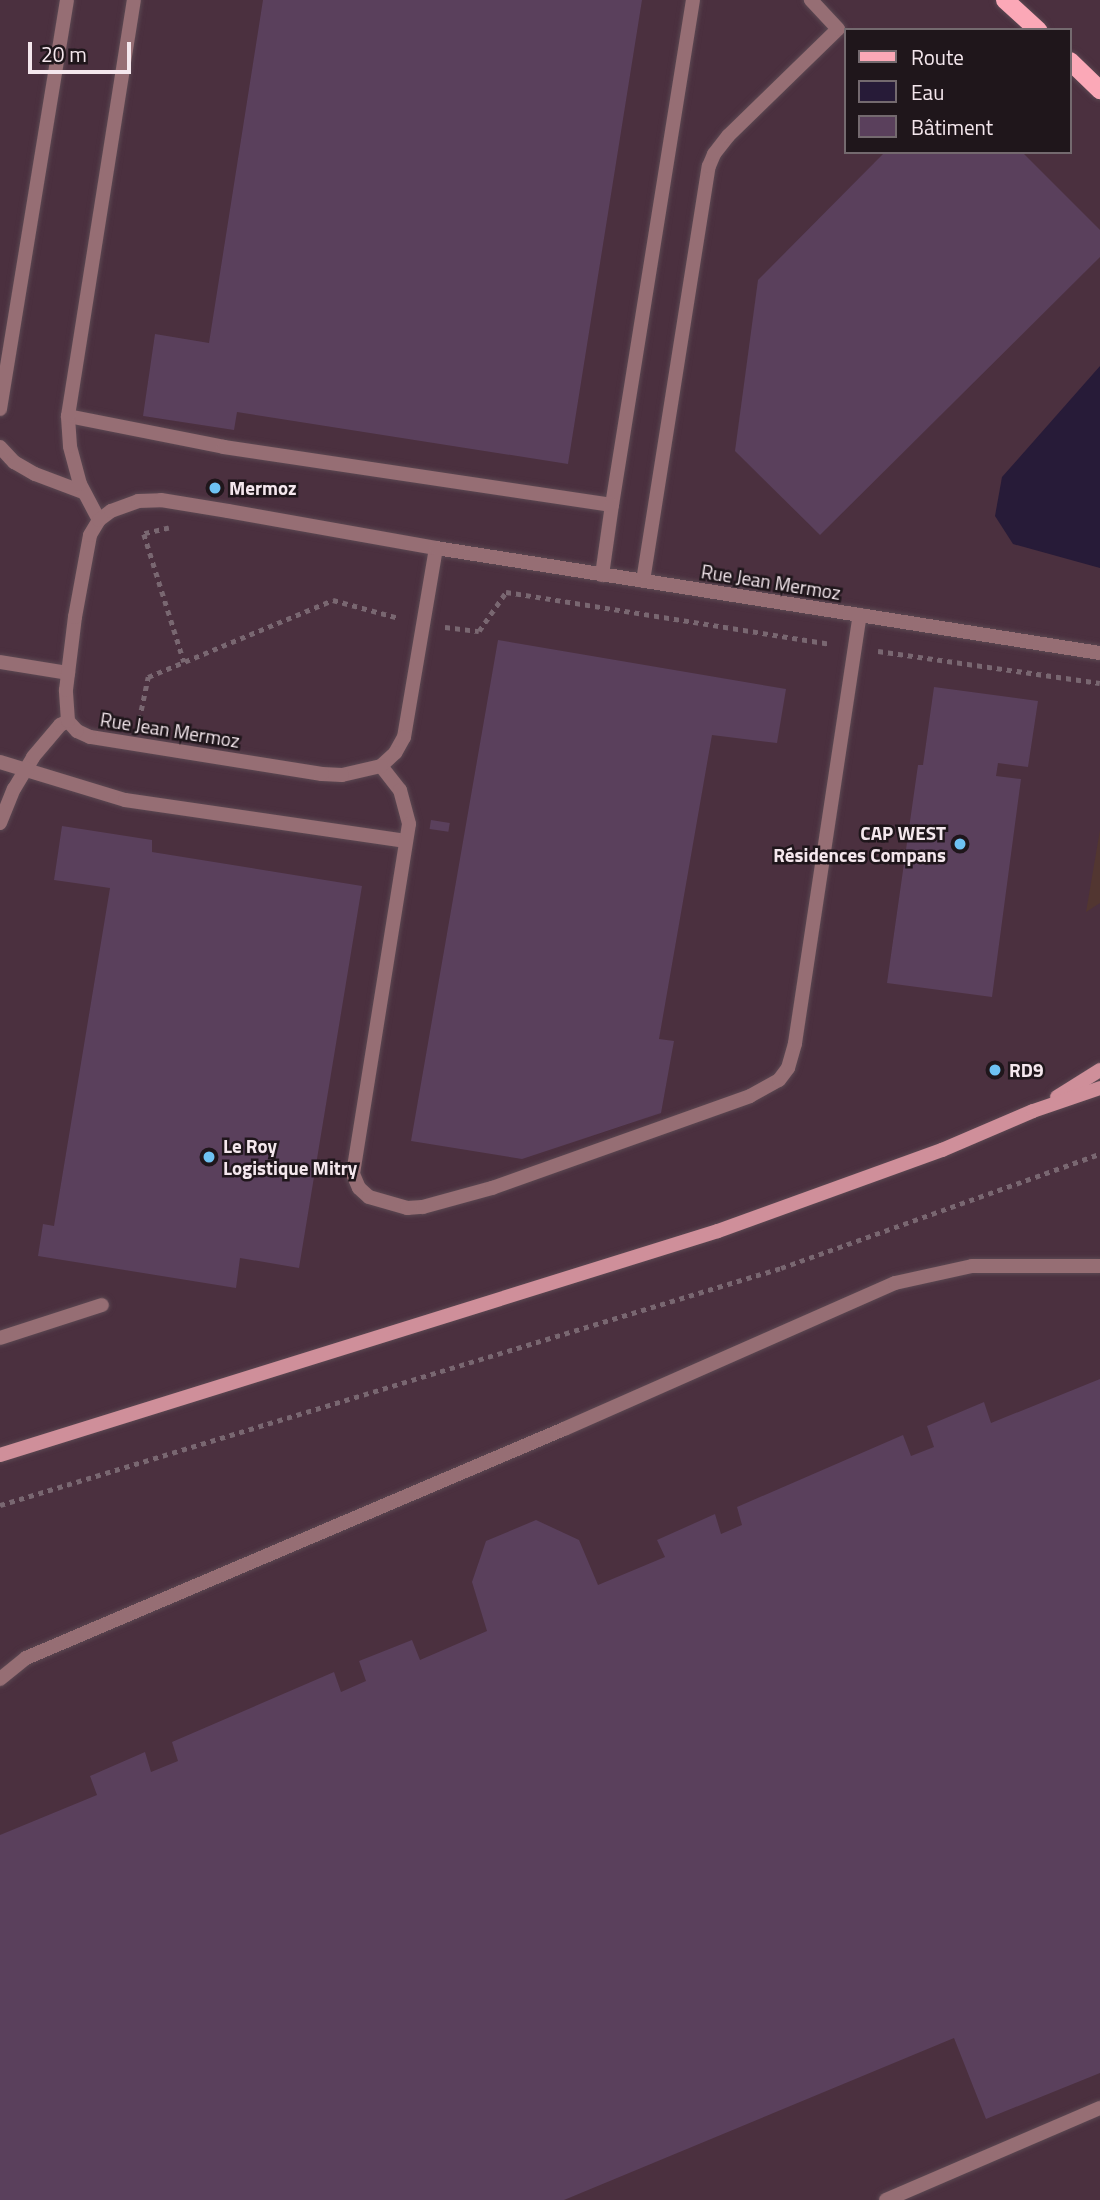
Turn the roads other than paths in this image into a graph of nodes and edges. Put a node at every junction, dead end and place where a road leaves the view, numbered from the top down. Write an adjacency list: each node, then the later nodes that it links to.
1 (67, 0): 9 (street)
2 (134, 0): 10 (street)
3 (693, 0): 13 (street)
4 (811, 0): 17 (street)
5 (1005, 0): 6 (main road)
6 (1036, 28)
7 (1072, 63): 8 (main road)
8 (1100, 90)
9 (0, 409)
10 (68, 416): 12 (street); 13 (street)
11 (0, 447): 12 (street)
12 (83, 492): 14 (street)
13 (612, 505): 16 (street)
14 (99, 520): 15 (street, Rue Jean Mermoz); 21 (street)
15 (436, 548): 16 (street, Rue Jean Mermoz); 24 (street)
16 (602, 575): 17 (street, Rue Jean Mermoz)
17 (643, 581): 18 (street, Rue Jean Mermoz)
18 (860, 615): 19 (street, Rue Jean Mermoz); 27 (street)
19 (1100, 653)
20 (0, 662): 21 (street)
21 (68, 673): 22 (street)
22 (68, 721): 24 (street, Rue Jean Mermoz); 25 (street)
23 (0, 762): 25 (street)
24 (381, 766): 27 (street)
25 (24, 771): 26 (street); 27 (street)
26 (0, 823)
27 (406, 841)
28 (1100, 1070): 30 (main road)
29 (1100, 1088): 30 (main road)
30 (1033, 1111): 34 (main road)
31 (1100, 1266): 35 (street)
32 (102, 1305): 33 (street)
33 (0, 1338)
34 (0, 1457)
35 (0, 1679)
36 (1100, 2108): 37 (street)
37 (886, 2200)

